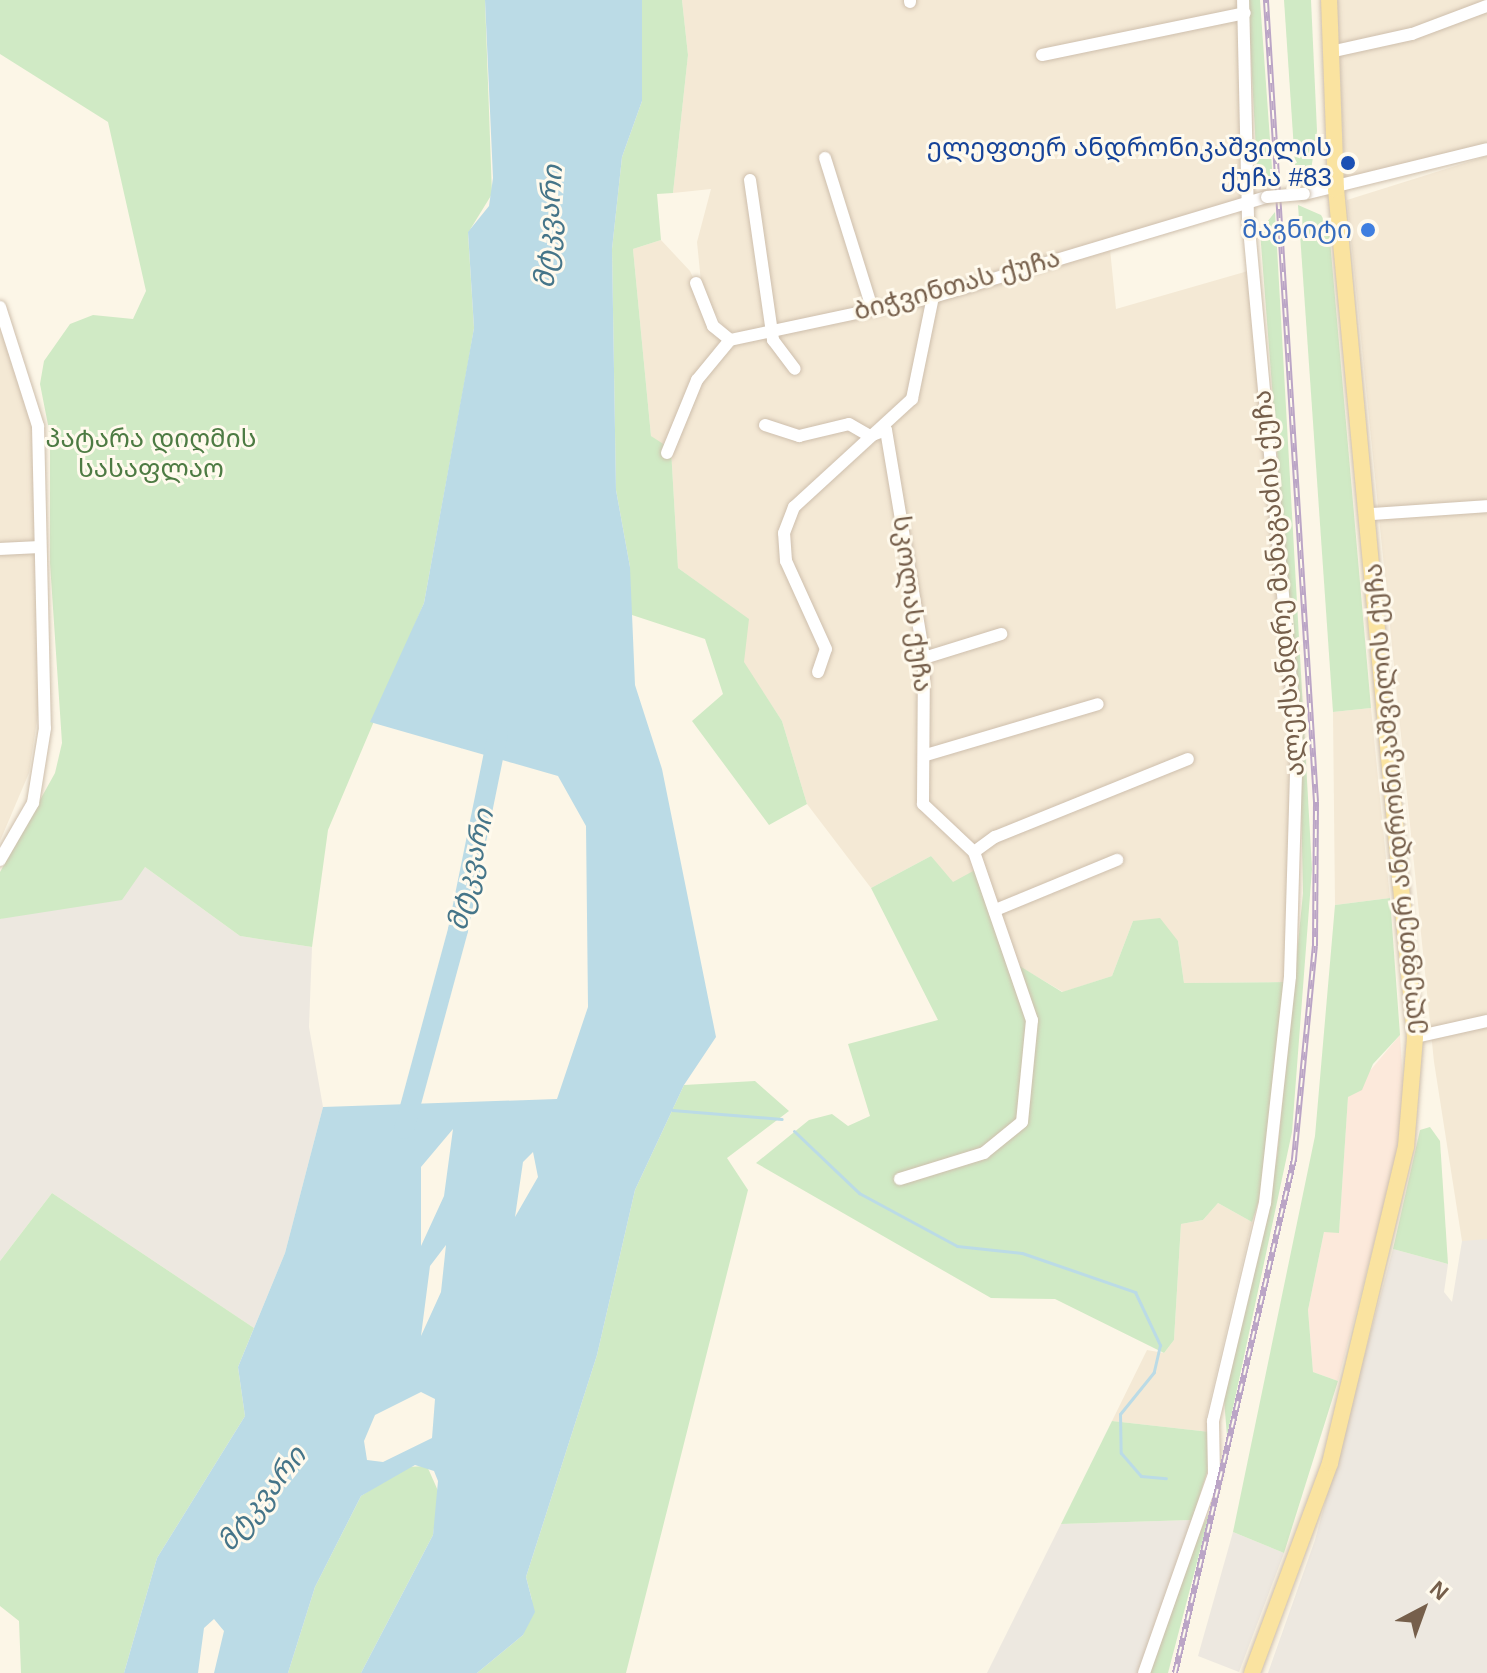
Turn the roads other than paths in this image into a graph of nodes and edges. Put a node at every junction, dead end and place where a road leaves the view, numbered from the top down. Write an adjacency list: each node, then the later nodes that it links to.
1 (1329, 0): 4 (main road, ელეფთერ ანდრონიკაშვილის ქუჩა)
2 (1244, 6): 5 (street); 10 (street, ალექსანდრე მანაგაძის ქუჩა)
3 (1487, 6): 4 (street)
4 (1330, 52): 9 (main road, ელეფთერ ანდრონიკაშვილის ქუჩა)
5 (1042, 55)
6 (1487, 149): 9 (street, ბიჭვინთას ქუჩა)
7 (825, 158): 14 (street)
8 (750, 180): 15 (street)
9 (1336, 189): 10 (street, ბიჭვინთას ქუჩა, bridge); 22 (main road, ელეფთერ ანდრონიკაშვილის ქუჩა)
10 (1248, 202): 12 (street, ბიჭვინთას ქუჩა); 38 (street, ალექსანდრე მანაგაძის ქუჩა)
11 (696, 283): 16 (street)
12 (933, 297): 14 (street, ბიჭვინთას ქუჩა); 19 (street)
13 (0, 307): 23 (street)
14 (872, 308): 15 (street, ბიჭვინთას ქუჩა)
15 (775, 332): 16 (street, ბიჭვინთას ქუჩა); 17 (street)
16 (730, 340): 20 (street)
17 (795, 369)
18 (765, 425): 19 (street)
19 (886, 430): 26 (street, სკოლას ქუჩა); 27 (street)
20 (667, 453)
21 (1487, 506): 22 (street)
22 (1371, 514): 36 (main road, ელეფთერ ანდრონიკაშვილის ქუჩა)
23 (39, 547): 24 (street); 32 (street)
24 (0, 549)
25 (1001, 634): 26 (street)
26 (924, 658): 29 (street, სკოლას ქუჩა)
27 (818, 672)
28 (1098, 704): 29 (street)
29 (926, 755): 31 (street, სკოლას ქუჩა)
30 (1188, 759): 31 (street)
31 (974, 852): 34 (street, სკოლას ქუჩა)
32 (0, 860)
33 (1117, 860): 34 (street)
34 (998, 909): 37 (street, სკოლას ქუჩა)
35 (1487, 1021): 36 (street)
36 (1415, 1037): 39 (main road, ელეფთერ ანდრონიკაშვილის ქუჩა)
37 (900, 1179)
38 (1144, 1673)
39 (1252, 1673)

